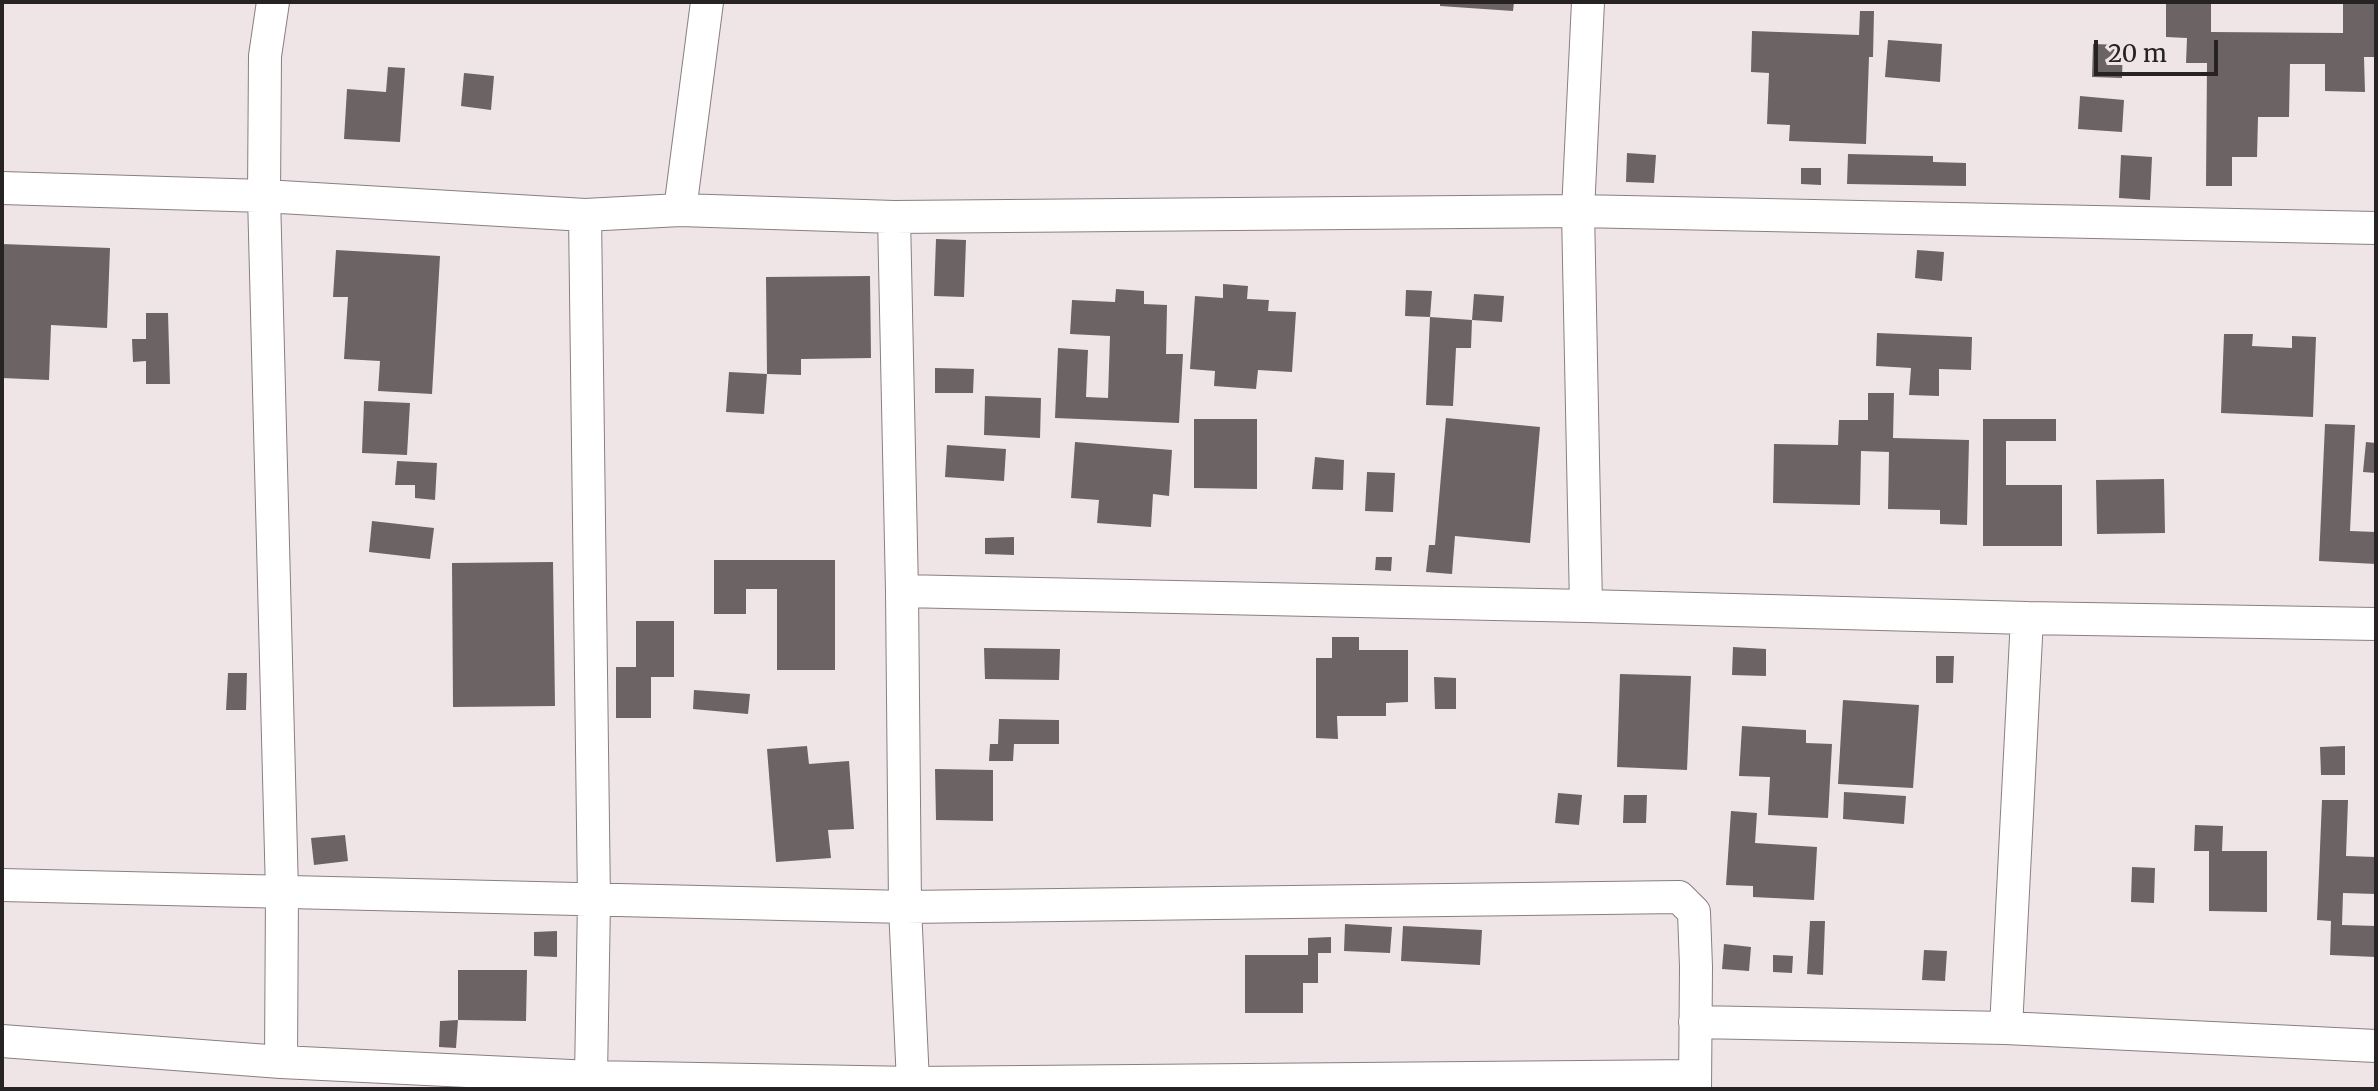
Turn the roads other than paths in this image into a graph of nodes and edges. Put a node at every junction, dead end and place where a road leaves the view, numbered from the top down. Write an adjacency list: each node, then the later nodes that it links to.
1 (273, 2): 5 (street)
2 (707, 2): 6 (street)
3 (1588, 2): 7 (street)
4 (2, 188): 5 (street)
5 (264, 196): 8 (street); 16 (street)
6 (680, 210): 8 (street); 9 (street)
7 (1578, 211): 9 (street); 10 (street); 12 (street)
8 (585, 215): 17 (street)
9 (894, 217): 11 (street)
10 (2376, 228)
11 (902, 591): 12 (street); 18 (street)
12 (1586, 606): 13 (street)
13 (2027, 618): 14 (street); 20 (street)
14 (2376, 624)
15 (2, 885): 16 (street)
16 (282, 892): 17 (street); 23 (street)
17 (594, 901): 18 (street); 24 (street)
18 (905, 907): 19 (street); 25 (street)
19 (1695, 1022): 20 (street); 26 (street)
20 (2006, 1028): 22 (street)
21 (2, 1041): 23 (street)
22 (2376, 1046)
23 (281, 1062): 24 (street)
24 (591, 1077): 25 (street)
25 (913, 1083): 27 (street)
26 (1694, 1083): 27 (street)
27 (1192, 1085)

